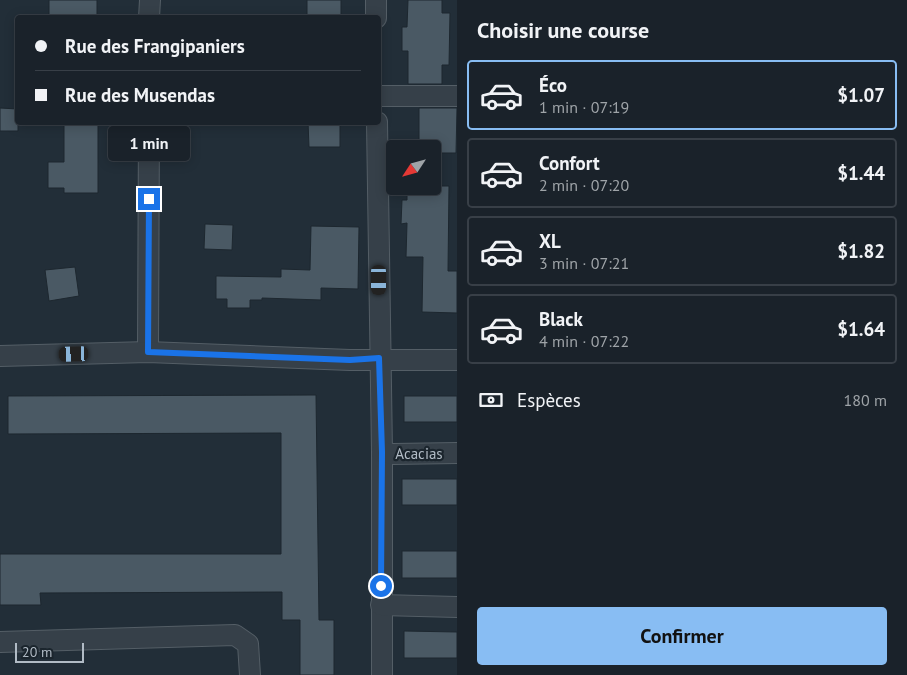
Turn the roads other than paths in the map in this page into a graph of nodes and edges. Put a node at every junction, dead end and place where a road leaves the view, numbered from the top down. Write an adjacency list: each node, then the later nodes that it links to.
1 (150, 0): 3 (street)
2 (376, 0): 4 (street)
3 (150, 15)
4 (376, 15)
5 (381, 96): 6 (street)
6 (457, 96)
7 (149, 125): 9 (street)
8 (377, 125): 11 (street)
9 (148, 352): 10 (street); 11 (street)
10 (0, 356)
11 (379, 358): 12 (street); 13 (street)
12 (457, 360)
13 (382, 452): 14 (street, Acacias); 15 (street)
14 (457, 452)
15 (381, 604): 16 (street); 19 (street)
16 (457, 607)
17 (0, 642): 18 (street)
18 (250, 675)
19 (382, 675)

